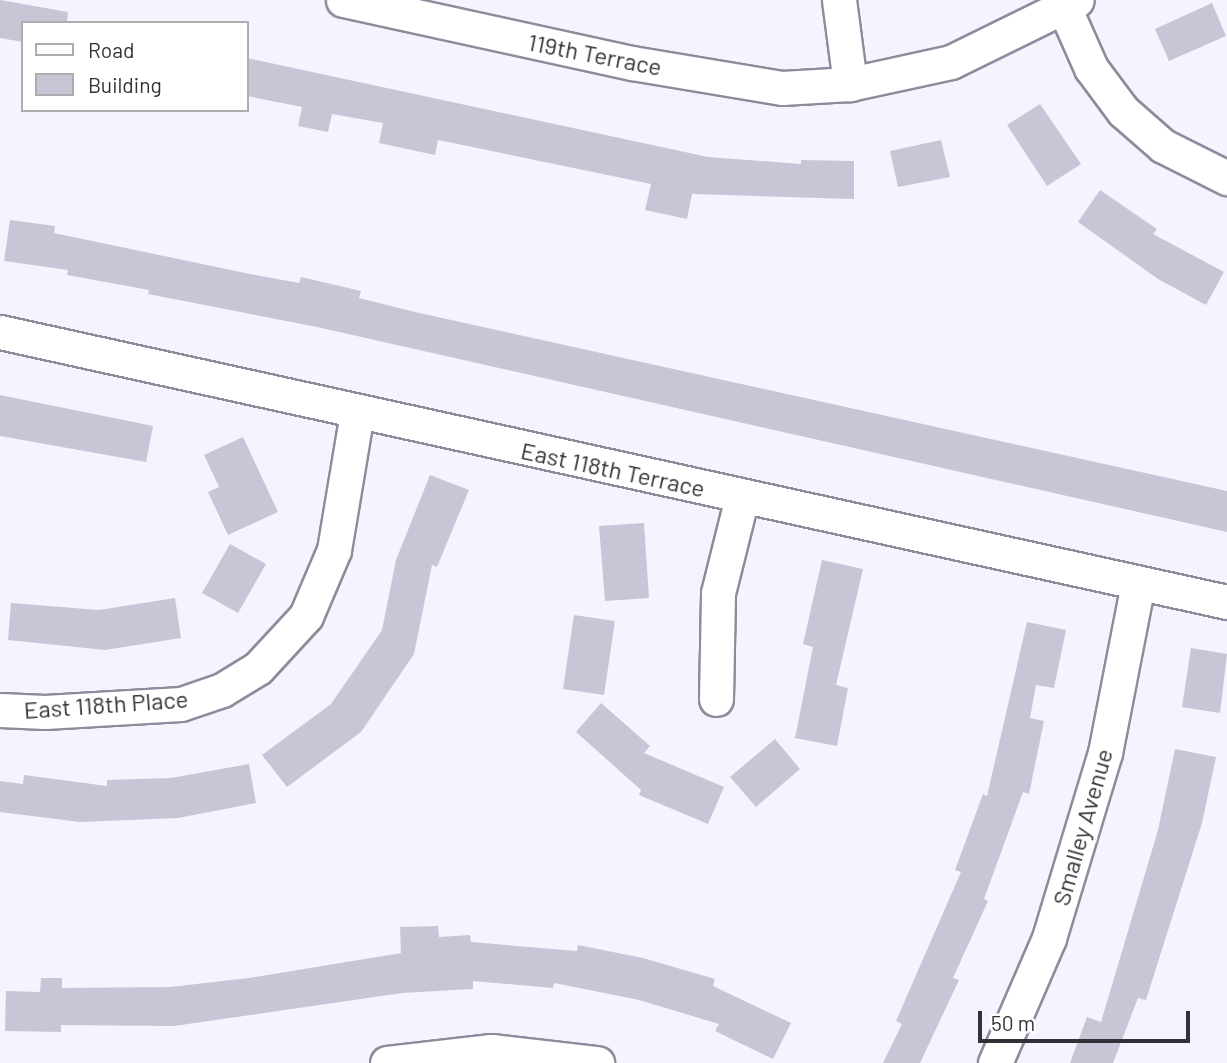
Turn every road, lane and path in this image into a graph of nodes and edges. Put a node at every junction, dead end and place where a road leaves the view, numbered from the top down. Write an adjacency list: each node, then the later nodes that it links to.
1 (343, 0): 4 (street, 119th Terrace)
2 (839, 0): 4 (street)
3 (1071, 4): 4 (street, 119th Terrace); 5 (street)
4 (850, 84)
5 (1227, 178)
6 (0, 332): 7 (street, East 118th Terrace)
7 (357, 413): 8 (street, East 118th Terrace); 12 (street, East 118th Place)
8 (742, 497): 9 (street, East 118th Terrace); 11 (street)
9 (1138, 583): 10 (street, East 118th Terrace); 15 (street, Smalley Avenue)
10 (1227, 602)
11 (716, 699)
12 (0, 710)
13 (387, 1063): 14 (street)
14 (597, 1063)
15 (995, 1063)

